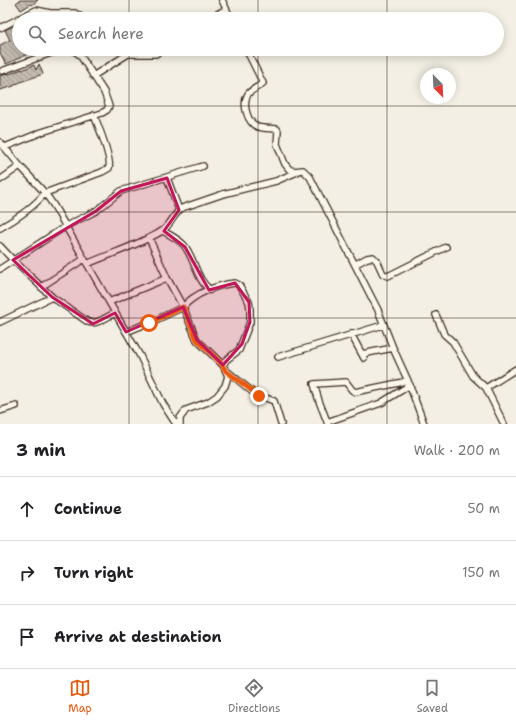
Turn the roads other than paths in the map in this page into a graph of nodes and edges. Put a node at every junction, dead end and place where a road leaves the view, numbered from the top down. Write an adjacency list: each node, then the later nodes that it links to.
1 (222, 0): 2 (street)
2 (226, 9): 5 (street); 6 (street)
3 (32, 12): 4 (street)
4 (45, 12)
5 (221, 12)
6 (228, 12)
7 (12, 22): 8 (street)
8 (0, 28)
9 (42, 56): 13 (street)
10 (81, 56): 14 (street)
11 (125, 56): 14 (street)
12 (250, 56): 20 (street)
13 (1, 70)
14 (93, 76): 15 (street)
15 (94, 115): 17 (street); 23 (street)
16 (0, 142): 17 (street)
17 (5, 147): 18 (street)
18 (20, 166): 22 (street); 23 (street)
19 (203, 166): 21 (street)
20 (299, 171): 24 (street); 33 (street)
21 (167, 178): 24 (street); 25 (street)
22 (0, 180)
23 (45, 193): 25 (street); 26 (street)
24 (179, 210): 27 (street)
25 (66, 226): 31 (street); 32 (street)
26 (0, 228)
27 (163, 231): 28 (street); 38 (street)
28 (148, 238): 32 (street); 36 (street)
29 (0, 246): 31 (street)
30 (446, 247): 33 (street)
31 (13, 260): 34 (street); 37 (street)
32 (86, 261): 37 (street); 40 (street)
33 (356, 264): 45 (street)
34 (2, 268): 35 (street)
35 (0, 273)
36 (167, 278): 40 (street); 41 (street)
37 (41, 287): 39 (street)
38 (210, 290): 41 (street); 50 (street)
39 (52, 297): 42 (street); 44 (street)
40 (109, 302): 42 (street)
41 (183, 307): 46 (street); 50 (street)
42 (115, 312): 46 (street)
43 (436, 314): 54 (street)
44 (0, 322)
45 (383, 324): 47 (street); 48 (street)
46 (126, 332): 58 (street)
47 (351, 334): 48 (street); 49 (street)
48 (393, 348): 53 (street)
49 (278, 357)
50 (223, 365): 52 (street)
51 (516, 369): 54 (street)
52 (226, 371): 59 (street); 60 (street)
53 (409, 383): 57 (street); 57 (street); 61 (street)
54 (486, 388): 62 (street)
55 (16, 406): 56 (street)
56 (0, 411)
57 (327, 423)
58 (176, 424)
59 (180, 424)
60 (281, 424)
61 (424, 424)
62 (504, 424)

